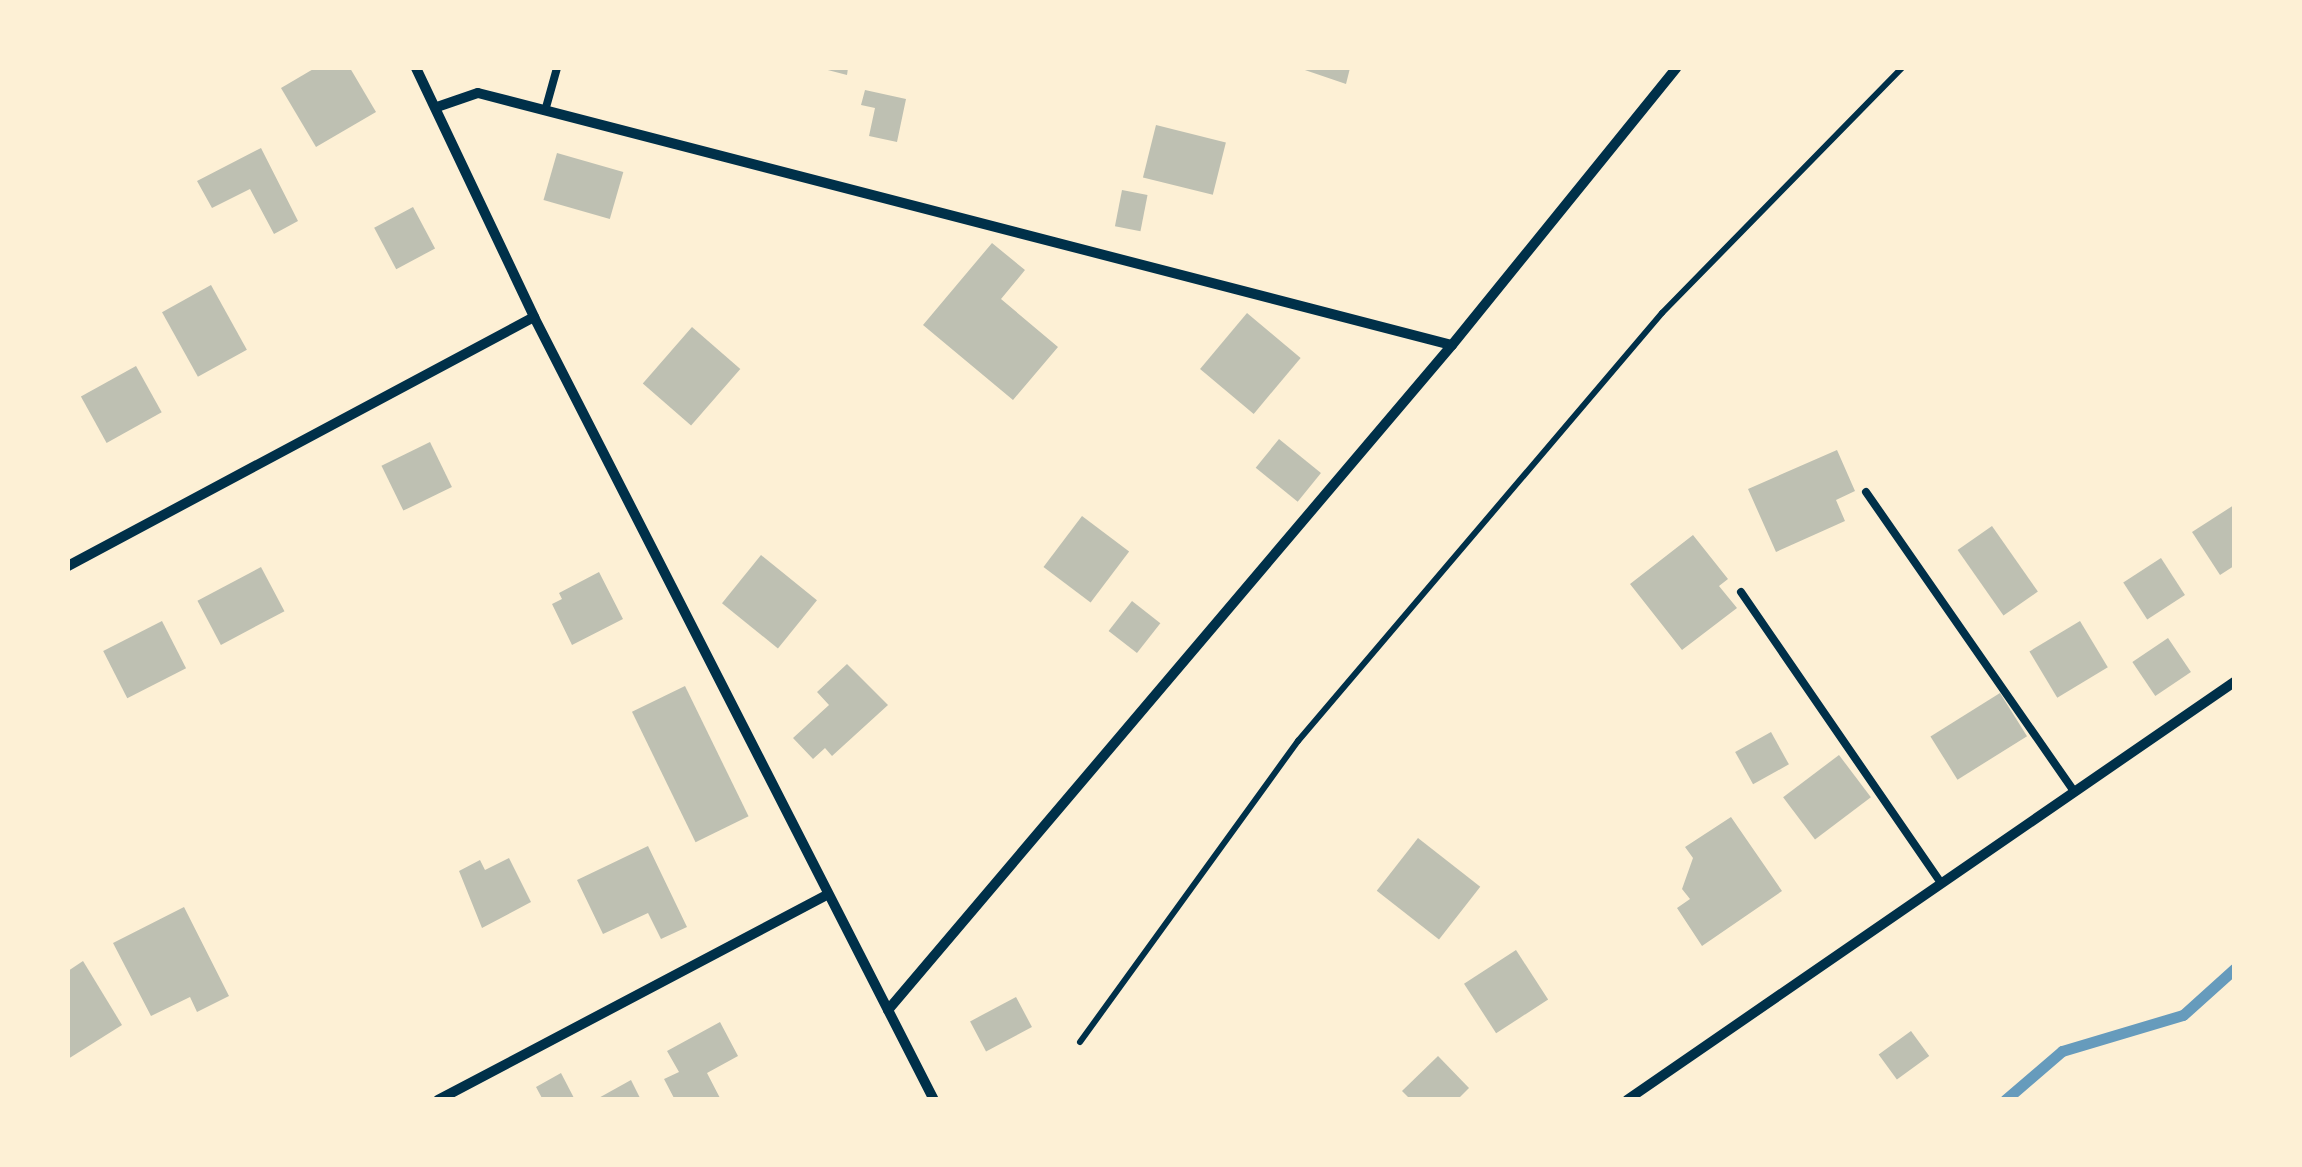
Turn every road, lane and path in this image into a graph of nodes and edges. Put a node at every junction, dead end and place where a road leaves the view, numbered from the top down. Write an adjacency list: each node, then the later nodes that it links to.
1 (416, 68): 5 (street)
2 (557, 68): 6 (lane)
3 (1676, 68): 8 (street)
4 (1902, 68): 17 (path)
5 (437, 108): 6 (street); 7 (street)
6 (545, 111): 8 (street)
7 (534, 317): 10 (street); 15 (street)
8 (1452, 345): 16 (street)
9 (1866, 492): 13 (lane)
10 (68, 566)
11 (1742, 592): 14 (lane)
12 (2234, 682): 13 (street)
13 (2074, 791): 14 (street)
14 (1940, 882): 19 (street)
15 (825, 896): 16 (street); 18 (street)
16 (888, 1010): 20 (street)
17 (1080, 1042)
18 (443, 1098)
19 (1631, 1098)
20 (934, 1100)

